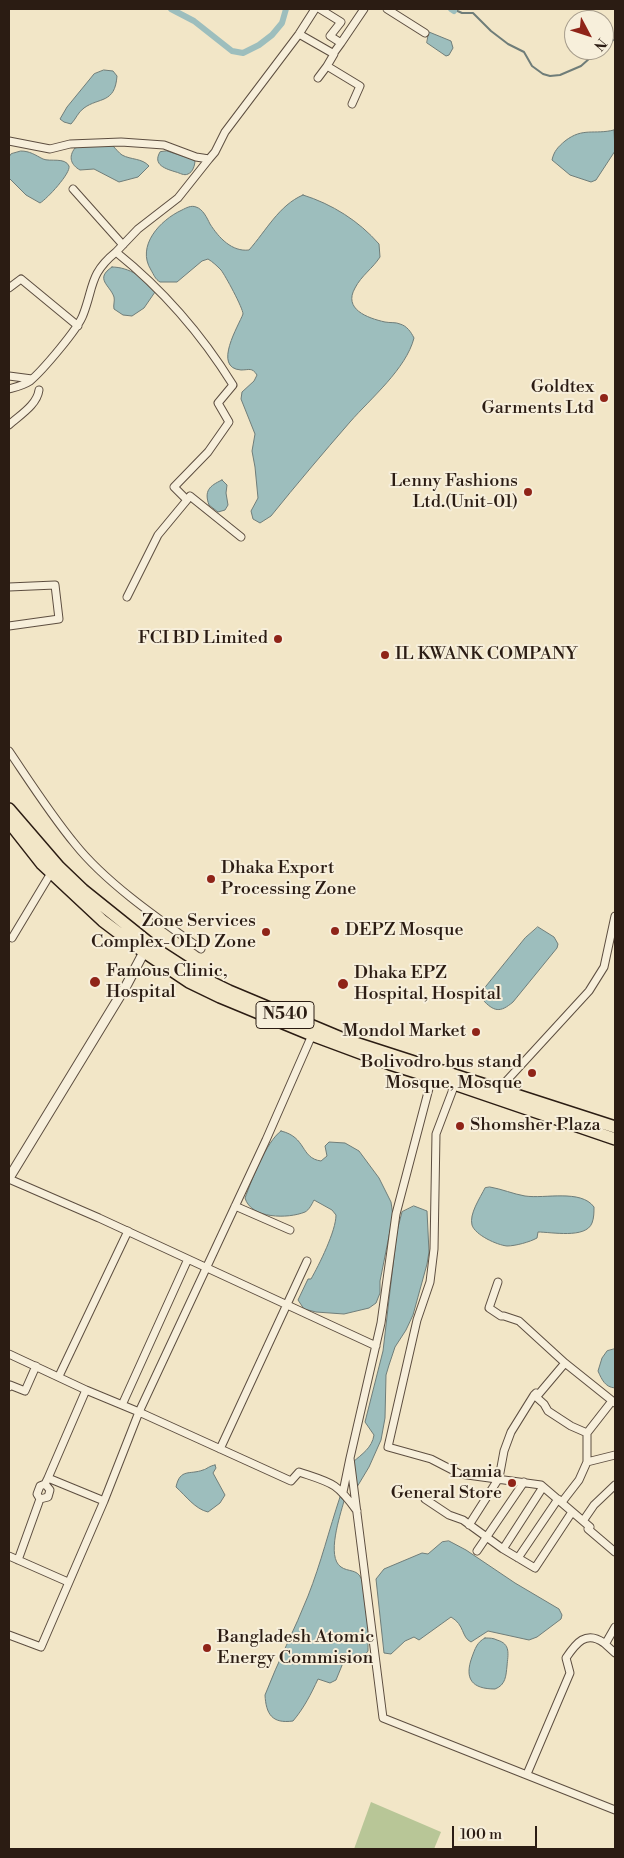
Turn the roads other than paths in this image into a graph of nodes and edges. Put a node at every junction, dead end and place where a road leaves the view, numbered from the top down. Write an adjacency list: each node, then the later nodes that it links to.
1 (315, 9): 6 (street)
2 (320, 9): 7 (street)
3 (364, 9): 7 (street)
4 (387, 9): 5 (street)
5 (425, 33)
6 (299, 34): 8 (street); 13 (street)
7 (341, 43): 8 (street)
8 (333, 54): 9 (street)
9 (327, 66): 10 (street); 11 (street)
10 (318, 78)
11 (352, 104)
12 (9, 141): 13 (street)
13 (209, 159): 15 (street)
14 (73, 190): 15 (street)
15 (123, 245): 16 (street)
16 (116, 252): 18 (street); 24 (street)
17 (9, 288): 18 (street)
18 (78, 326): 20 (street)
19 (9, 376): 20 (street)
20 (32, 379): 21 (street)
21 (9, 389)
22 (39, 390): 23 (street)
23 (9, 425)
24 (187, 500): 25 (street); 27 (street)
25 (241, 537)
26 (9, 587): 28 (street)
27 (126, 597)
28 (9, 626)
29 (9, 751): 35 (street)
30 (9, 809): 40 (highway, N540)
31 (9, 822): 32 (highway, N540)
32 (51, 873): 34 (street); 36 (highway, N540)
33 (615, 916): 40 (street)
34 (12, 938)
35 (201, 949)
36 (144, 952): 37 (highway, N540); 43 (street)
37 (312, 1035): 38 (highway, N540); 44 (street)
38 (432, 1077): 39 (highway, N540); 52 (street)
39 (456, 1084): 42 (highway, N540); 68 (street)
40 (499, 1089): 41 (highway, N540)
41 (615, 1128)
42 (615, 1139)
43 (9, 1178): 46 (street)
44 (235, 1206): 45 (street); 49 (street)
45 (290, 1230)
46 (128, 1231): 47 (street); 56 (street)
47 (188, 1259): 49 (street); 61 (street)
48 (307, 1261): 51 (street)
49 (207, 1267): 51 (street); 62 (street)
50 (498, 1282): 54 (street)
51 (286, 1305): 52 (street); 64 (street)
52 (376, 1346): 66 (street)
53 (9, 1354): 55 (street)
54 (565, 1364): 59 (street); 60 (street)
55 (36, 1366): 56 (street); 57 (street)
56 (59, 1376): 58 (street)
57 (9, 1388)
58 (86, 1390): 61 (street); 69 (street)
59 (534, 1395): 63 (street); 68 (street)
60 (614, 1402): 63 (street)
61 (122, 1405): 62 (street)
62 (139, 1412): 64 (street); 75 (street)
63 (587, 1433): 67 (street)
64 (220, 1448): 73 (street)
65 (615, 1456): 67 (street)
66 (350, 1458): 73 (street); 77 (street)
67 (587, 1462): 76 (street)
68 (499, 1478): 70 (street); 80 (street)
69 (47, 1481): 75 (street); 87 (street)
70 (524, 1482): 72 (street); 81 (street)
71 (615, 1486): 79 (street)
72 (543, 1487): 76 (street); 82 (street)
73 (343, 1492): 77 (street)
74 (425, 1498): 80 (street)
75 (104, 1501): 88 (street)
76 (560, 1501): 78 (street); 86 (street)
77 (357, 1512): 93 (street)
78 (572, 1512): 79 (street); 86 (street)
79 (583, 1521): 84 (street)
80 (469, 1524): 81 (street)
81 (487, 1538): 82 (street); 83 (street)
82 (503, 1549): 86 (street)
83 (478, 1551)
84 (615, 1552)
85 (9, 1556): 87 (street)
86 (518, 1558)
87 (18, 1560): 88 (street)
88 (68, 1582): 90 (street)
89 (615, 1627): 91 (street)
90 (9, 1635)
91 (604, 1643): 92 (street); 93 (street)
92 (615, 1653)
93 (527, 1774): 94 (street)
94 (615, 1810)

